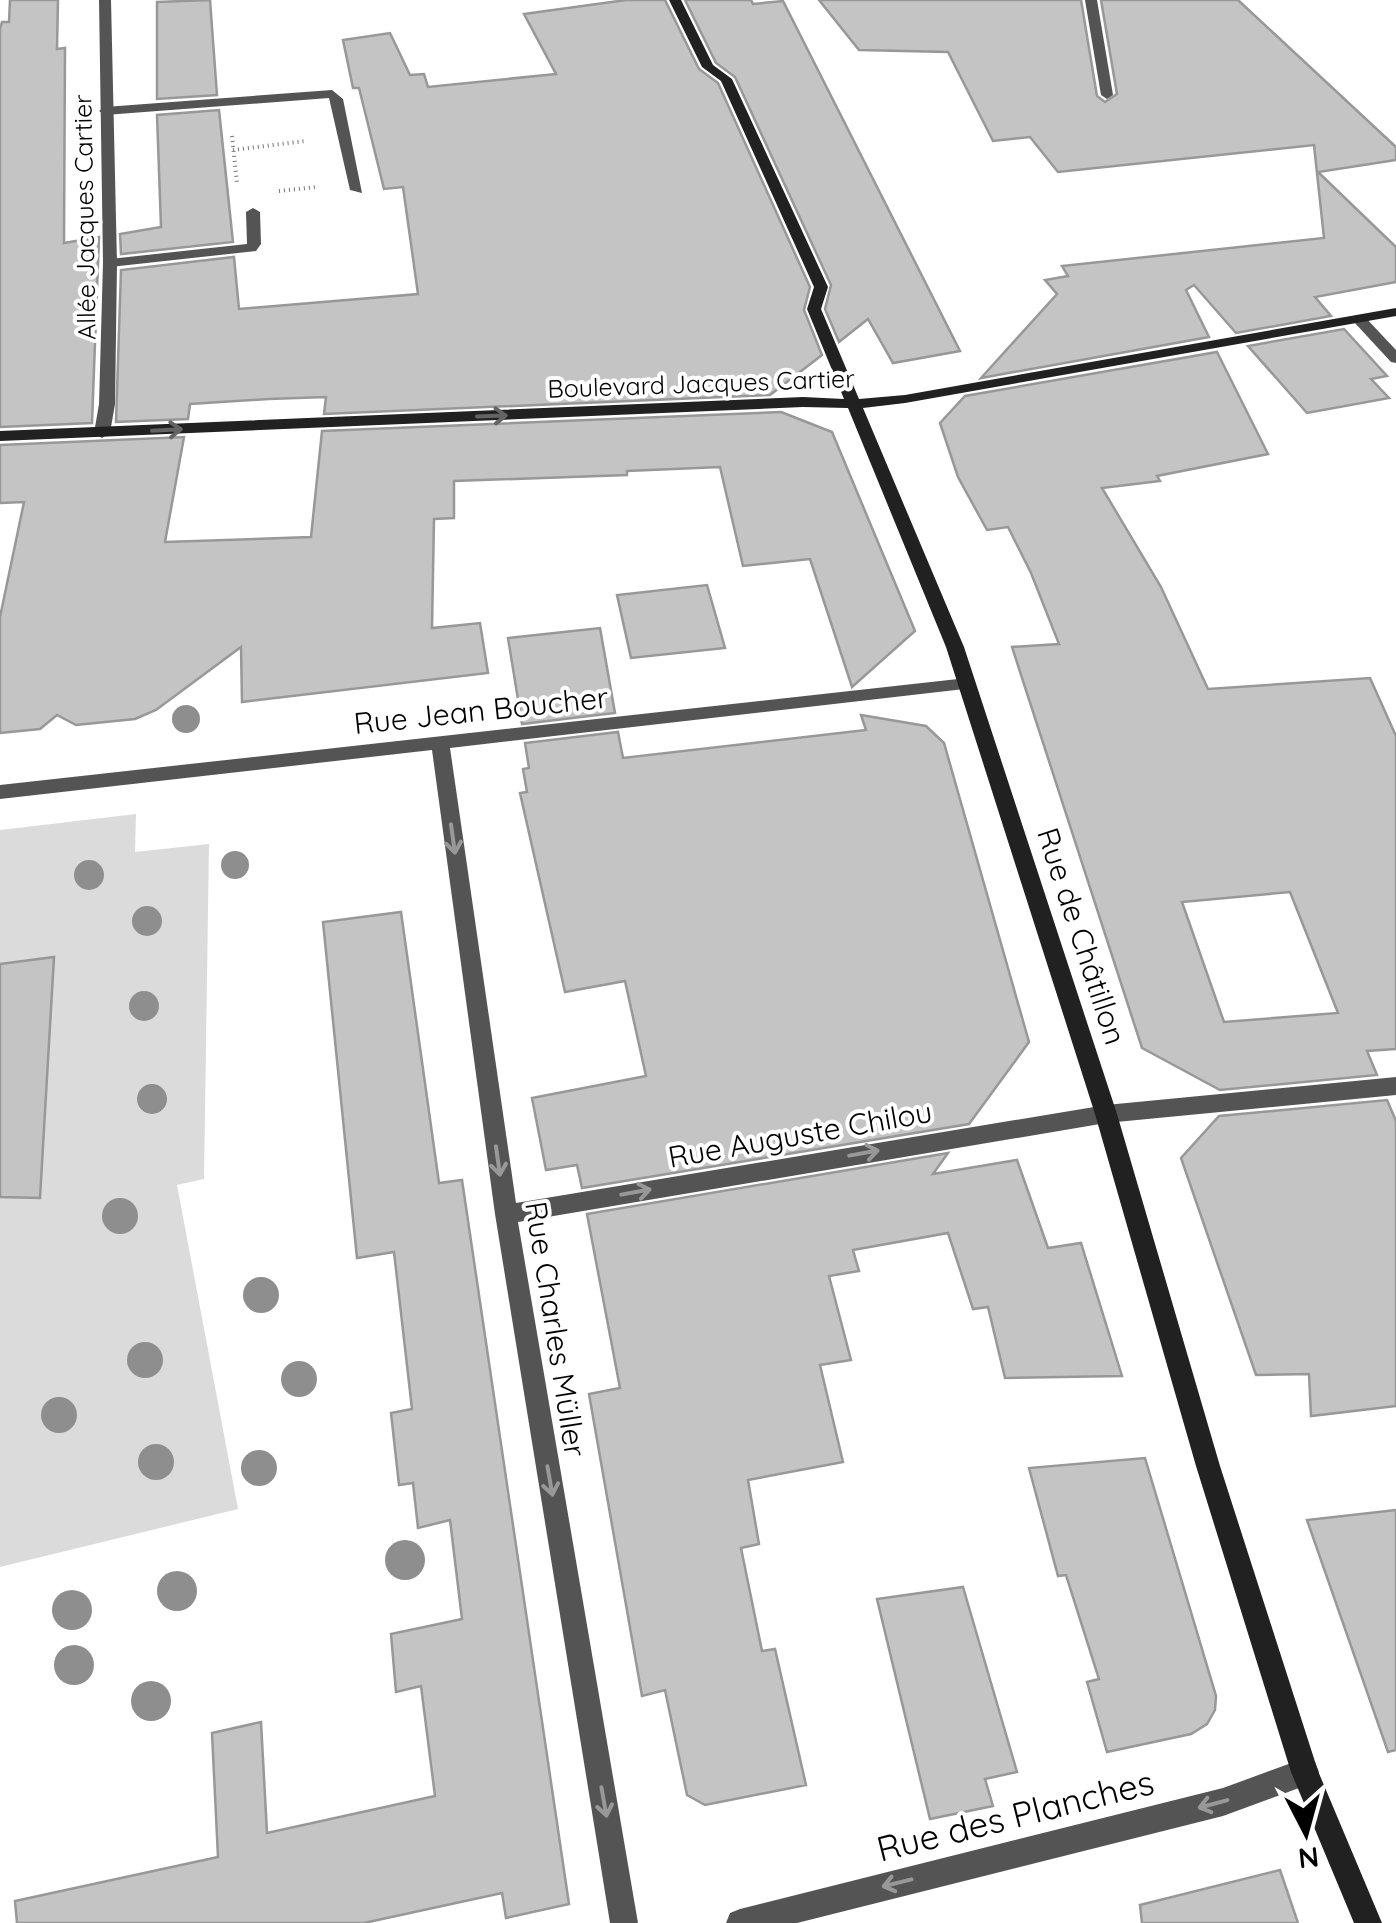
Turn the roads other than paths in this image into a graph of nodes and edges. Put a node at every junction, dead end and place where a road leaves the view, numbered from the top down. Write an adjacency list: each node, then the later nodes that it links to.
1 (104, 0): 5 (street, Allée Jacques Cartier)
2 (675, 0): 12 (street, Rue de Châtillon)
3 (1091, 0): 4 (street)
4 (1108, 95)
5 (106, 112): 6 (street); 8 (street, Allée Jacques Cartier)
6 (357, 190)
7 (252, 212): 8 (street)
8 (110, 263): 13 (street, Allée Jacques Cartier)
9 (1396, 312): 10 (street, Boulevard Jacques Cartier)
10 (1359, 319): 11 (street); 12 (street, Boulevard Jacques Cartier)
11 (1396, 360)
12 (854, 404): 13 (street, Boulevard Jacques Cartier, one-way to 12); 15 (street, Rue de Châtillon)
13 (102, 433): 14 (street, Boulevard Jacques Cartier)
14 (0, 436)
15 (967, 684): 16 (street, Rue Jean Boucher); 19 (street, Rue de Châtillon)
16 (440, 742): 17 (street, Rue Jean Boucher); 20 (street, Rue Charles Müller, one-way to 20)
17 (0, 792)
18 (1396, 1086): 19 (street, Rue Auguste Chilou)
19 (1106, 1114): 20 (street, Rue Auguste Chilou, one-way to 19); 21 (street, Rue de Châtillon)
20 (506, 1214): 22 (street, Rue Charles Müller, one-way to 22)
21 (1304, 1772): 23 (street, Rue des Planches, one-way to 23); 24 (street, Rue de Châtillon)
22 (624, 1923)
23 (740, 1923)
24 (1368, 1923)

